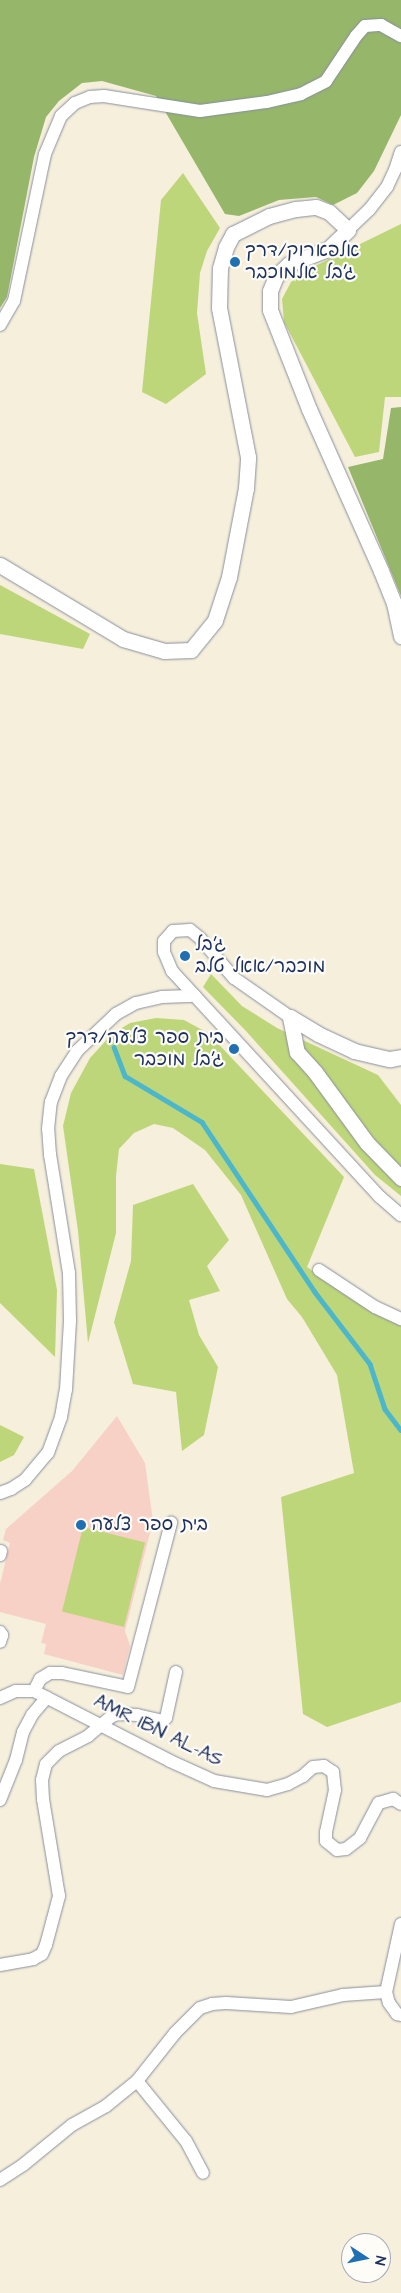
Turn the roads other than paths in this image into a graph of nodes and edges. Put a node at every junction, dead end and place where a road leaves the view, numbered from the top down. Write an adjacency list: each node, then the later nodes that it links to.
1 (401, 36): 4 (street)
2 (401, 152): 3 (street)
3 (348, 230): 5 (street); 6 (street)
4 (0, 325)
5 (0, 565)
6 (401, 636)
7 (195, 996): 8 (street); 11 (street); 14 (street)
8 (290, 1017): 9 (street); 10 (street)
9 (401, 1057)
10 (401, 1178)
11 (401, 1215)
12 (319, 1270): 13 (street)
13 (401, 1319)
14 (0, 1493)
15 (171, 1523): 19 (street)
16 (0, 1632): 17 (street)
17 (0, 1642)
18 (176, 1672): 22 (street)
19 (34, 1690): 20 (street, AMR IBN AL-AS); 21 (street)
20 (47, 1697): 22 (street, AMR IBN AL-AS); 23 (street)
21 (0, 1698)
22 (101, 1725): 24 (street, AMR IBN AL-AS); 26 (street)
23 (0, 1800)
24 (401, 1804)
25 (401, 1924): 27 (street)
26 (0, 1965)
27 (386, 1992): 28 (street); 29 (street)
28 (401, 2015)
29 (137, 2081): 30 (street); 31 (street)
30 (203, 2173)
31 (0, 2180)

